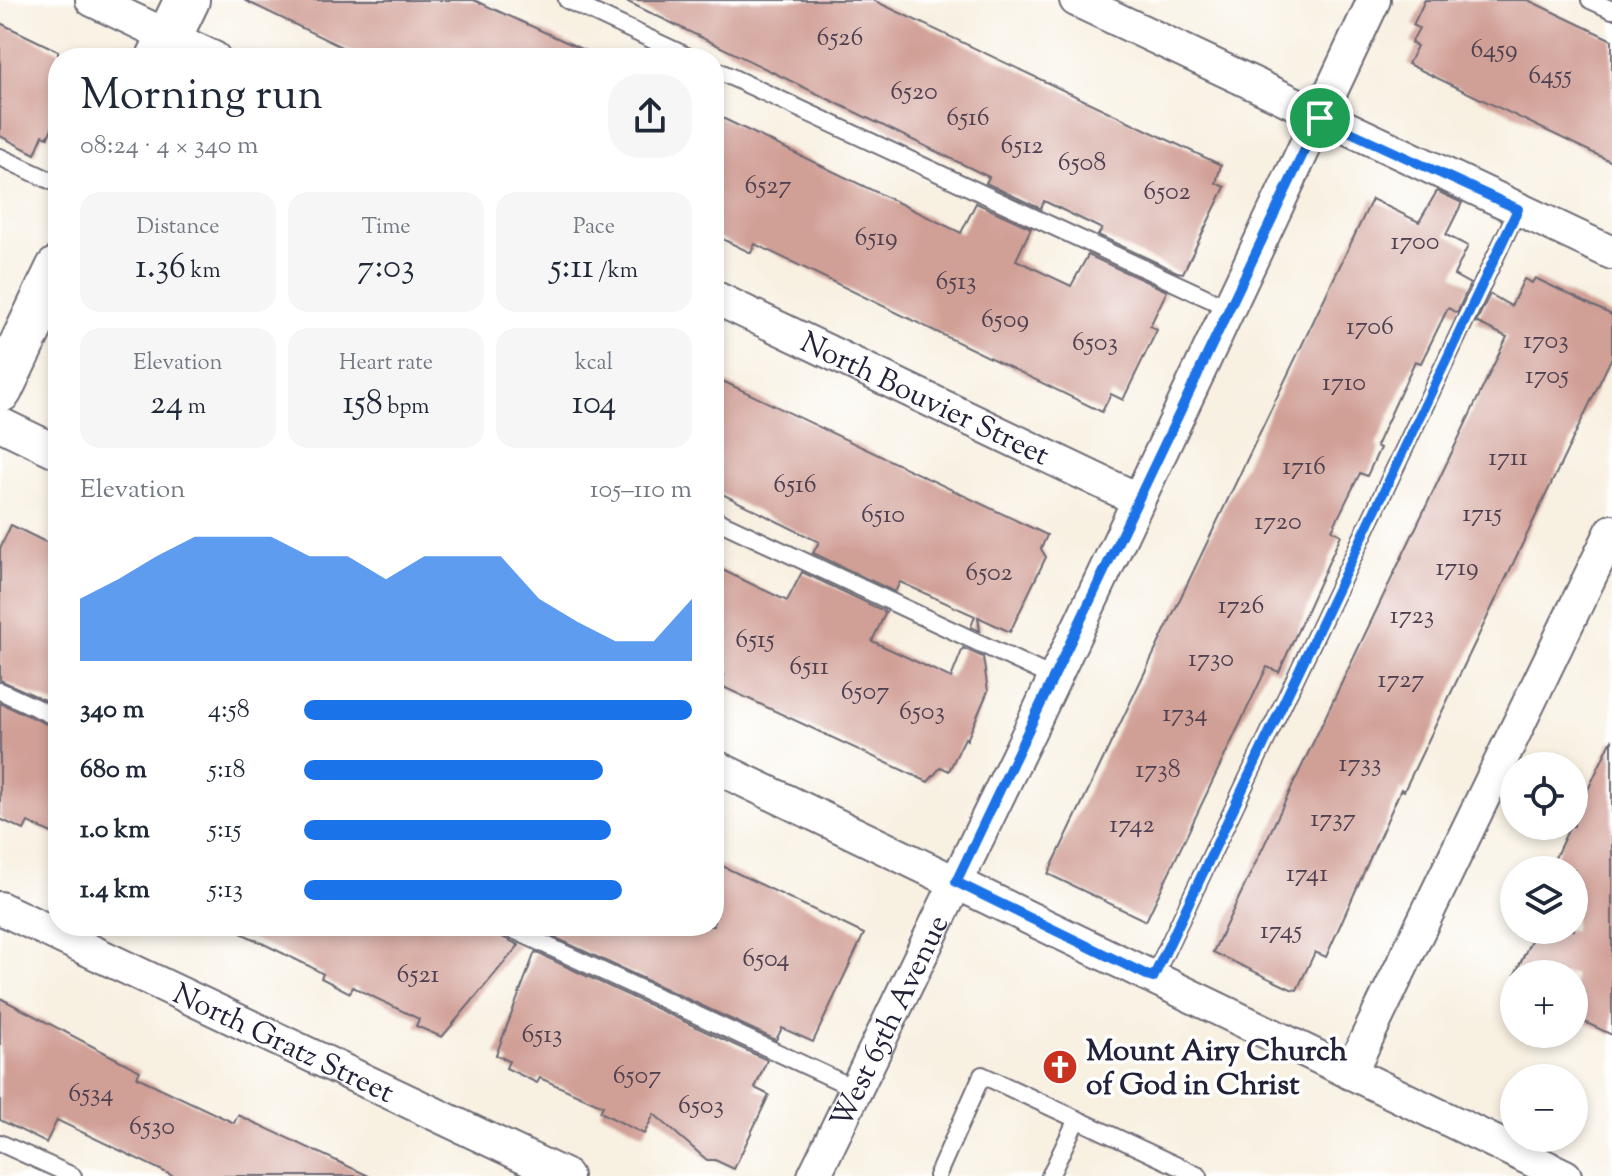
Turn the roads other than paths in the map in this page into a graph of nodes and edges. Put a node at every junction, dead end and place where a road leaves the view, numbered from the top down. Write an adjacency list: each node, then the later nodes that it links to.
1 (92, 0): 7 (street)
2 (567, 0): 9 (lane)
3 (1076, 0): 11 (street)
4 (1374, 0): 11 (street, West 65th Avenue)
5 (1590, 0): 6 (lane)
6 (1612, 10)
7 (172, 32): 8 (street)
8 (198, 48)
9 (670, 48)
10 (724, 74): 18 (lane)
11 (1320, 118): 14 (street); 18 (street, West 65th Avenue)
12 (0, 157): 13 (lane)
13 (48, 179)
14 (1518, 209): 15 (street); 34 (lane)
15 (1612, 253)
16 (48, 290): 19 (street)
17 (724, 302): 22 (street, North Bouvier Street)
18 (1229, 308): 22 (street, West 65th Avenue)
19 (0, 390)
20 (0, 424): 21 (street)
21 (48, 447)
22 (1137, 499): 25 (street, West 65th Avenue)
23 (724, 524): 25 (lane)
24 (1612, 531): 35 (street)
25 (1054, 678): 29 (street, West 65th Avenue)
26 (0, 691): 27 (lane)
27 (48, 713)
28 (724, 771): 29 (street)
29 (956, 882): 34 (street); 36 (street, West 65th Avenue)
30 (0, 908): 31 (street, North Gratz Street)
31 (48, 931)
32 (59, 936): 40 (street, North Gratz Street)
33 (527, 936): 36 (lane)
34 (1153, 978): 35 (street)
35 (1350, 1073): 45 (street)
36 (856, 1089): 41 (street, West 65th Avenue)
37 (1077, 1119): 42 (lane); 43 (lane); 44 (lane)
38 (0, 1143): 39 (lane)
39 (73, 1176)
40 (566, 1176)
41 (814, 1176)
42 (937, 1176)
43 (1050, 1176)
44 (1199, 1176)
45 (1565, 1176)

